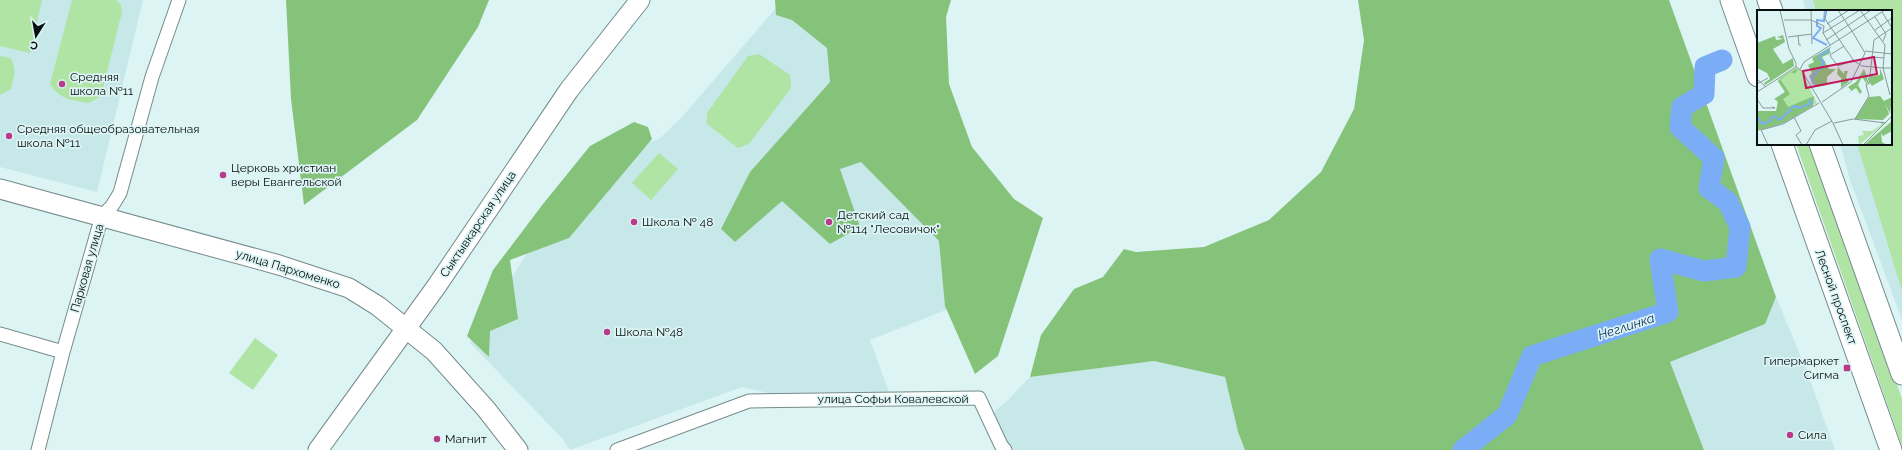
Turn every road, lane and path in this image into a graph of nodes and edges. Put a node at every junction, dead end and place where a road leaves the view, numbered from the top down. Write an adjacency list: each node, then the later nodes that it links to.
1 (179, 0): 8 (street, Парковая улица)
2 (640, 0): 9 (street, Сыктывкарская улица)
3 (1734, 8): 4 (main road)
4 (1757, 74)
5 (1782, 145): 18 (main road, Лесной проспект)
6 (1820, 145): 12 (main road)
7 (0, 189): 8 (street, улица Пархоменко)
8 (102, 216): 9 (street, улица Пархоменко); 11 (street, Парковая улица)
9 (406, 328): 14 (street, Сыктывкарская улица); 15 (street, улица Пархоменко)
10 (0, 334): 11 (street)
11 (63, 352): 13 (street, Парковая улица)
12 (1902, 374)
13 (38, 450)
14 (318, 450)
15 (518, 450)
16 (617, 450): 17 (street, улица Софьи Ковалевской)
17 (1005, 450)
18 (1891, 450)

